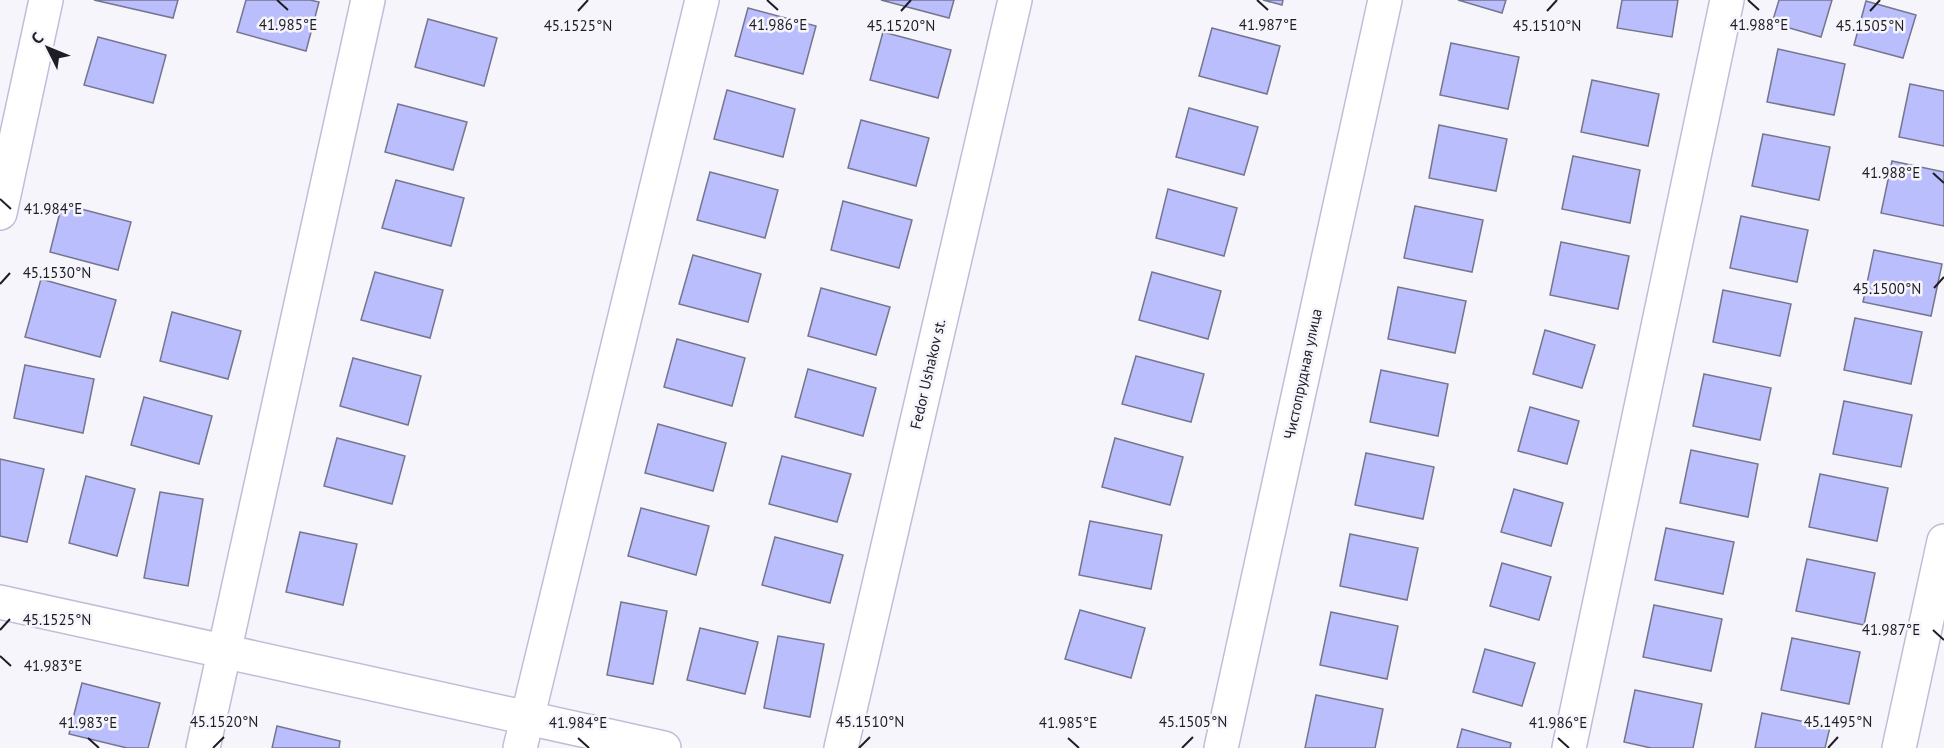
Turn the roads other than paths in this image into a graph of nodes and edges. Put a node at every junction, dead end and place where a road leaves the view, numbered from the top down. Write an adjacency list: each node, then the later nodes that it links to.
1 (46, 0): 7 (street)
2 (368, 0): 10 (street)
3 (702, 0): 11 (street)
4 (1015, 0): 14 (street, Fedor Ushakov st.)
5 (1385, 0): 15 (street, Чистопрудная улица)
6 (1727, 0): 16 (street)
7 (0, 213)
8 (1944, 541): 17 (street)
9 (0, 602): 10 (street)
10 (224, 652): 11 (street); 12 (street)
11 (524, 733): 13 (street)
12 (203, 748)
13 (664, 748)
14 (841, 748)
15 (1221, 748)
16 (1569, 748)
17 (1899, 748)

